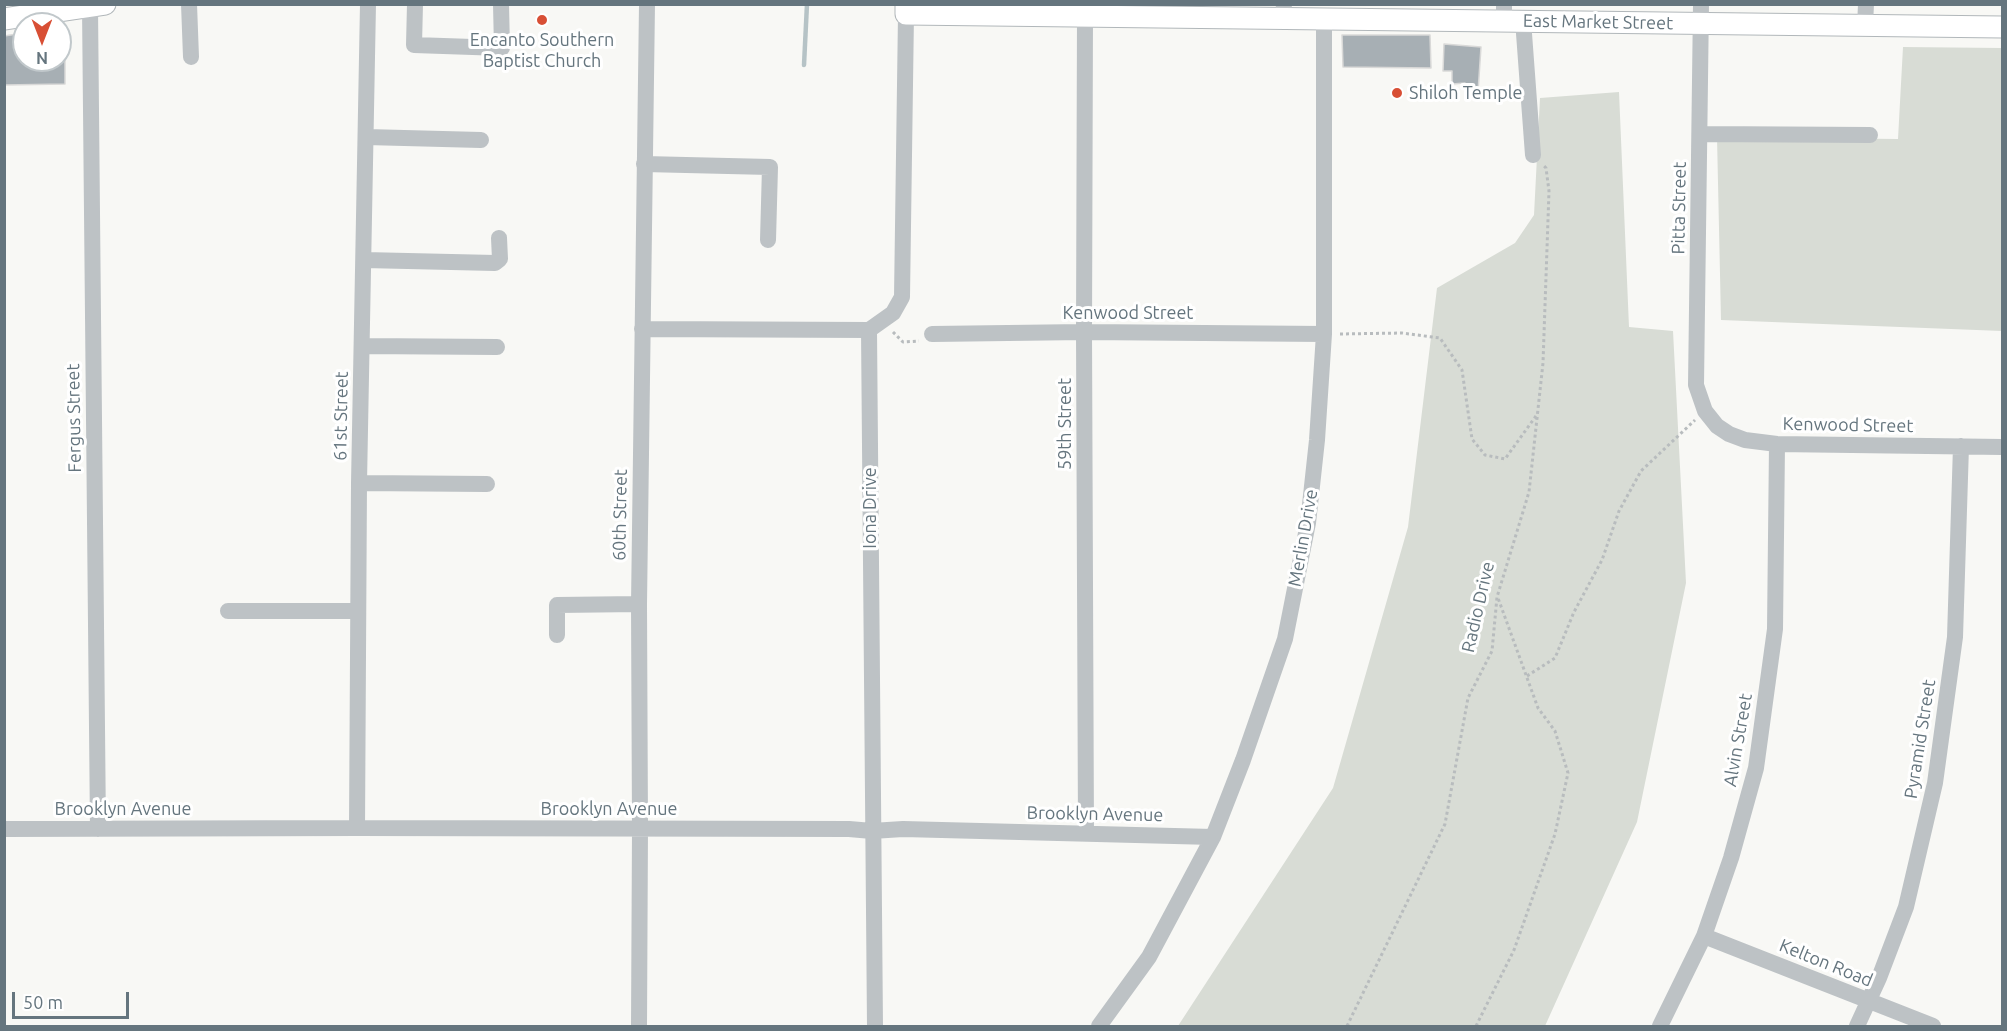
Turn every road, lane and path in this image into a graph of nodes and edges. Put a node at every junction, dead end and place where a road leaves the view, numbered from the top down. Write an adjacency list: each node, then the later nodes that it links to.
1 (189, 4): 18 (street)
2 (368, 4): 21 (street, 61st Street)
3 (416, 4): 4 (street)
4 (501, 4)
5 (647, 4): 24 (street, 60th Street)
6 (97, 6): 16 (main road); 50 (street, Fergus Street)
7 (906, 9): 13 (main road, East Market Street); 28 (street)
8 (1248, 11): 9 (main road, East Market Street); 13 (main road, East Market Street)
9 (1283, 11): 10 (main road, East Market Street)
10 (1324, 11): 11 (main road, East Market Street); 32 (street, Merlin Drive)
11 (1423, 12): 14 (main road, East Market Street)
12 (1701, 14): 14 (main road, East Market Street); 15 (main road, East Market Street); 19 (street, Pitta Street)
13 (1085, 15): 30 (street, 59th Street)
14 (1511, 15): 23 (street)
15 (1866, 15): 17 (main road, East Market Street)
16 (4, 19)
17 (2002, 27)
18 (191, 57)
19 (1700, 134): 20 (street); 35 (street, Pitta Street)
20 (1870, 135)
21 (366, 137): 22 (street); 27 (street, 61st Street)
22 (481, 140)
23 (1533, 155): 36 (path, Radio Drive)
24 (644, 164): 26 (street); 29 (street, 60th Street)
25 (499, 238): 27 (street)
26 (768, 240)
27 (364, 260): 33 (street, 61st Street)
28 (876, 326): 29 (street); 31 (path); 52 (street, Iona Drive)
29 (642, 329): 43 (street, 60th Street)
30 (1084, 332): 31 (street, Kenwood Street); 32 (street, Kenwood Street); 53 (street, 59th Street)
31 (932, 334)
32 (1324, 334): 36 (path); 54 (street, Merlin Drive)
33 (362, 346): 34 (street); 40 (street, 61st Street)
34 (497, 347)
35 (1705, 411): 37 (street, Kenwood Street); 47 (path)
36 (1537, 415): 42 (path, Radio Drive)
37 (1777, 444): 38 (street, Kenwood Street); 55 (street, Alvin Street)
38 (1961, 446): 39 (street, Kenwood Street); 56 (street, Pyramid Street)
39 (2002, 447)
40 (359, 483): 41 (street); 45 (street, 61st Street)
41 (487, 484)
42 (1497, 597): 47 (path); 60 (path, Radio Drive)
43 (639, 604): 46 (street); 51 (street, 60th Street)
44 (228, 611): 45 (street)
45 (358, 611): 48 (street, 61st Street)
46 (557, 635)
47 (1527, 676): 61 (path)
48 (357, 828): 50 (street, Brooklyn Avenue); 51 (street, Brooklyn Avenue)
49 (4, 829): 50 (street, Brooklyn Avenue)
50 (98, 829)
51 (640, 829): 52 (street, Brooklyn Avenue); 57 (street, 60th Street)
52 (872, 831): 53 (street, Brooklyn Avenue); 58 (street, Iona Drive)
53 (1086, 833): 54 (street, Brooklyn Avenue)
54 (1213, 837): 59 (street, Merlin Drive)
55 (1704, 936): 56 (street, Kelton Road); 62 (street, Alvin Street)
56 (1869, 1002): 63 (street, Pyramid Street); 64 (street, Kelton Road)
57 (639, 1026)
58 (875, 1026)
59 (1099, 1026)
60 (1347, 1026)
61 (1476, 1026)
62 (1660, 1026)
63 (1857, 1026)
64 (1933, 1026)

